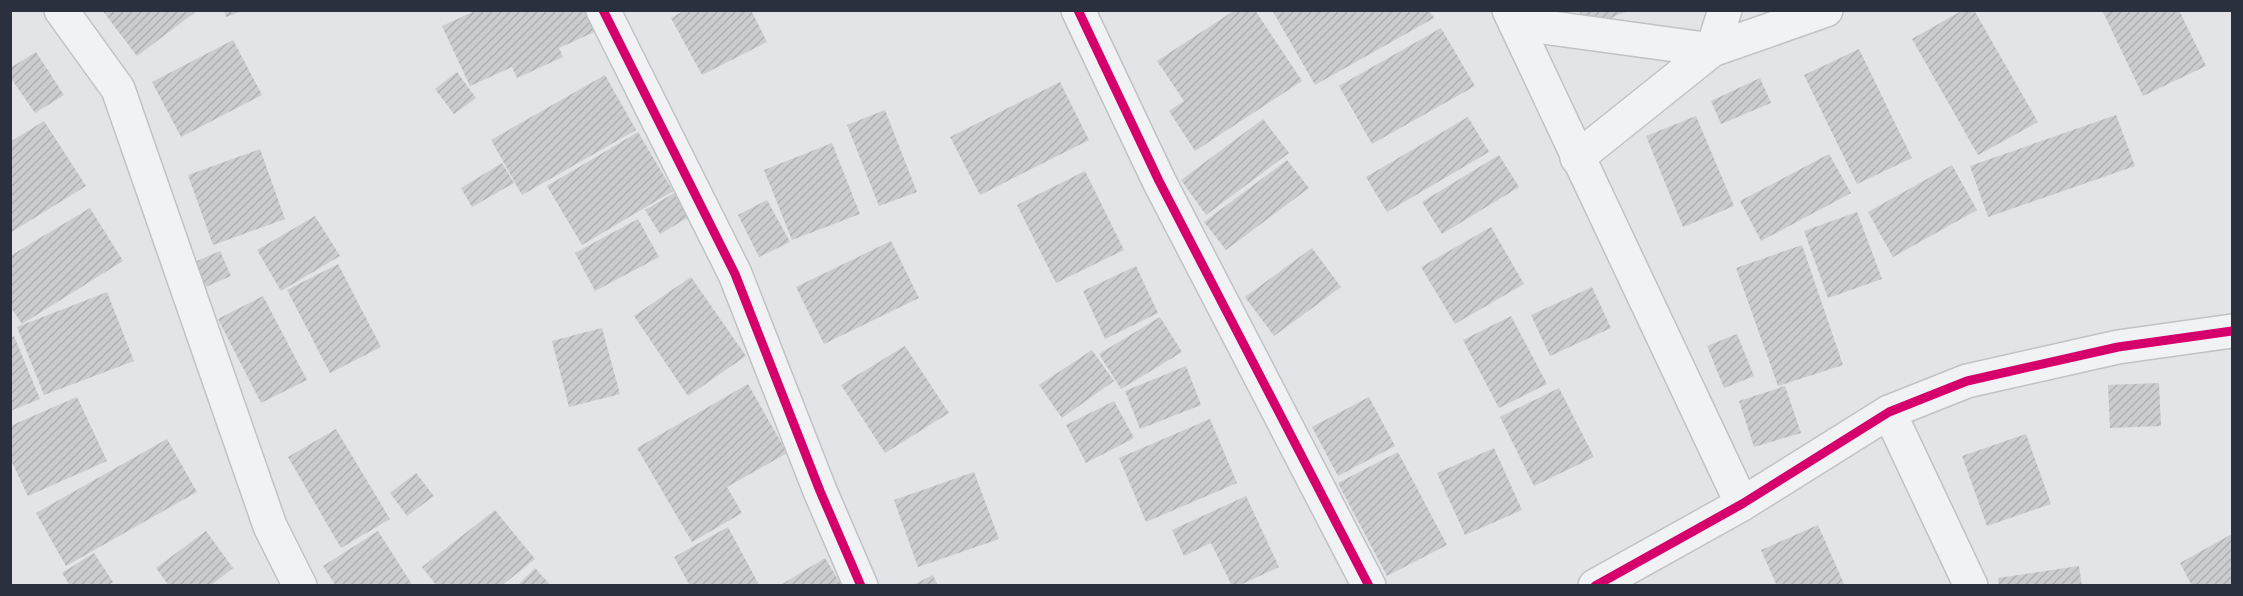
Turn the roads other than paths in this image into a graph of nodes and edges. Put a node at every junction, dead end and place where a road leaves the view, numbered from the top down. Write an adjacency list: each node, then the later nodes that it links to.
1 (61, 10): 12 (street)
2 (603, 10): 13 (street)
3 (1078, 10): 14 (street)
4 (1725, 10): 7 (street)
5 (1826, 10): 7 (street)
6 (1512, 17): 7 (street); 8 (street)
7 (1712, 50): 8 (street)
8 (1578, 158): 11 (street)
9 (2232, 331): 10 (street)
10 (1889, 412): 11 (street); 16 (street)
11 (1742, 504): 15 (street)
12 (300, 585)
13 (861, 585)
14 (1369, 585)
15 (1594, 585)
16 (1971, 585)

